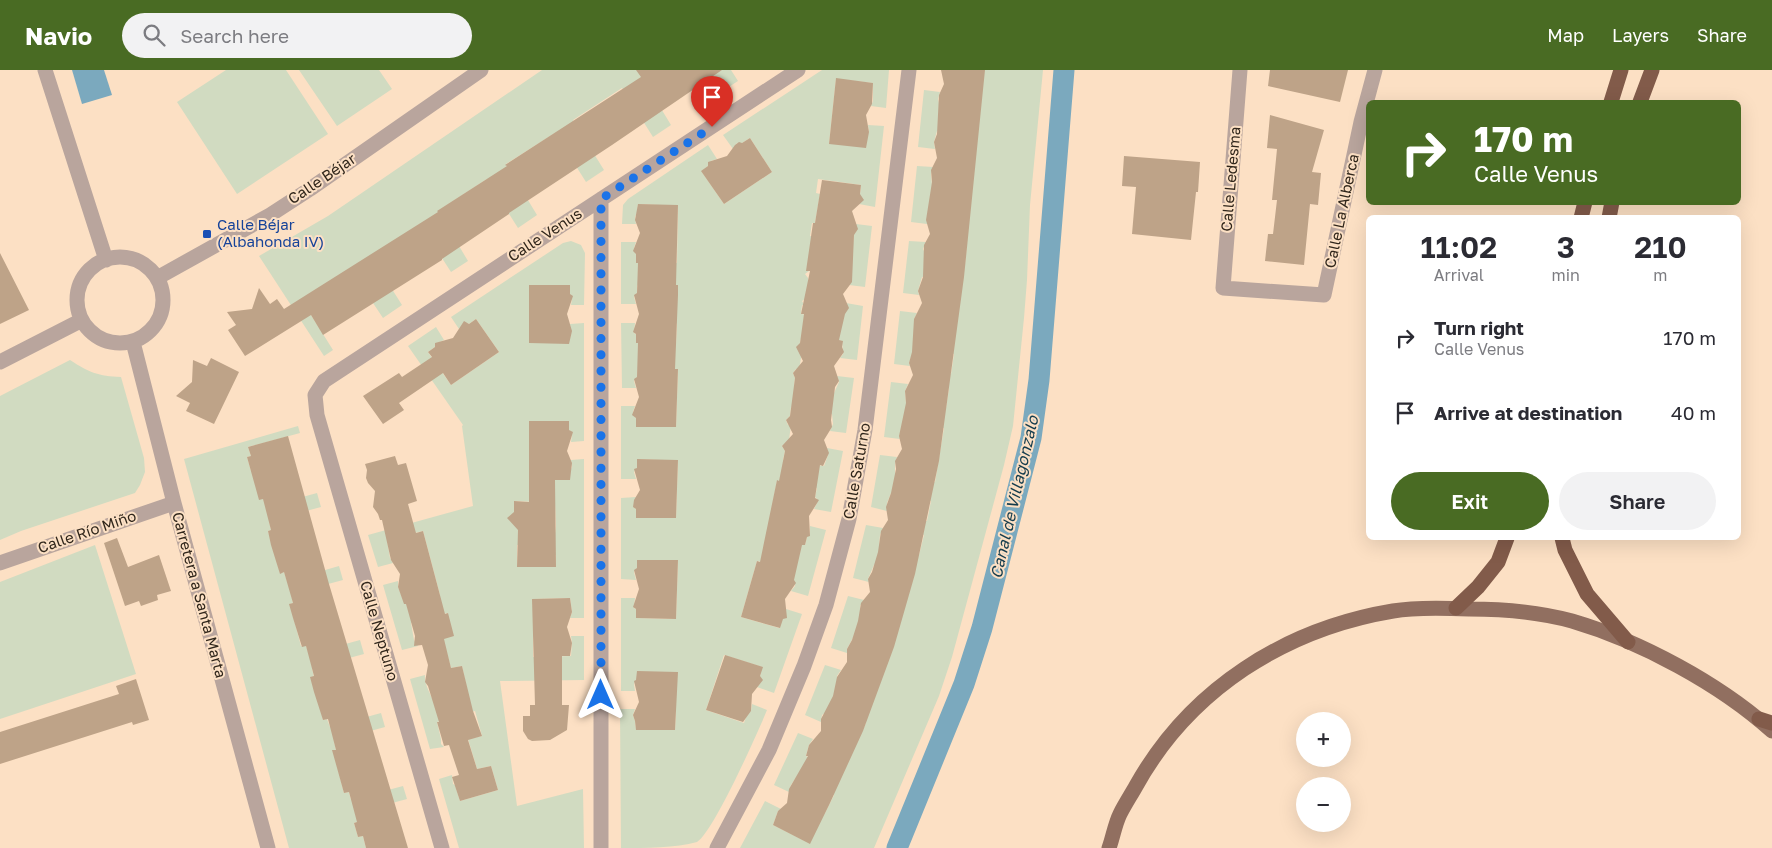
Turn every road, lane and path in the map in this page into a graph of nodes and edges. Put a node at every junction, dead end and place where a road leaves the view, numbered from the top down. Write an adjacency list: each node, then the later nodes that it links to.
1 (46, 70): 14 (street)
2 (481, 70): 15 (street, Calle Béjar)
3 (798, 70): 13 (street, Calle Venus)
4 (909, 70): 32 (street, Calle Saturno)
5 (1240, 70): 16 (street, Calle Ledesma)
6 (1376, 70): 9 (street, Calle La Alberca)
7 (1621, 70): 10 (highway)
8 (1652, 70): 11 (highway)
9 (1367, 100)
10 (1612, 100)
11 (1641, 100)
12 (1366, 102): 16 (street, Calle La Alberca)
13 (601, 199): 20 (street, Calle Venus); 31 (street)
14 (106, 260): 15 (street); 17 (street)
15 (157, 278): 18 (street)
16 (1324, 295)
17 (82, 320): 18 (street); 19 (street)
18 (133, 342): 21 (street, Carretera a Santa Marta)
19 (0, 362)
20 (317, 415): 30 (street, Calle Neptuno)
21 (174, 503): 24 (street, Calle Río Miño); 29 (street, Carretera a Santa Marta)
22 (1506, 540): 25 (highway)
23 (1562, 540): 26 (highway)
24 (0, 563)
25 (1456, 608): 26 (main road); 33 (main road)
26 (1628, 642): 27 (main road)
27 (1766, 721): 28 (main road)
28 (1772, 731)
29 (268, 848)
30 (442, 848)
31 (601, 848)
32 (717, 848)
33 (1109, 848)

